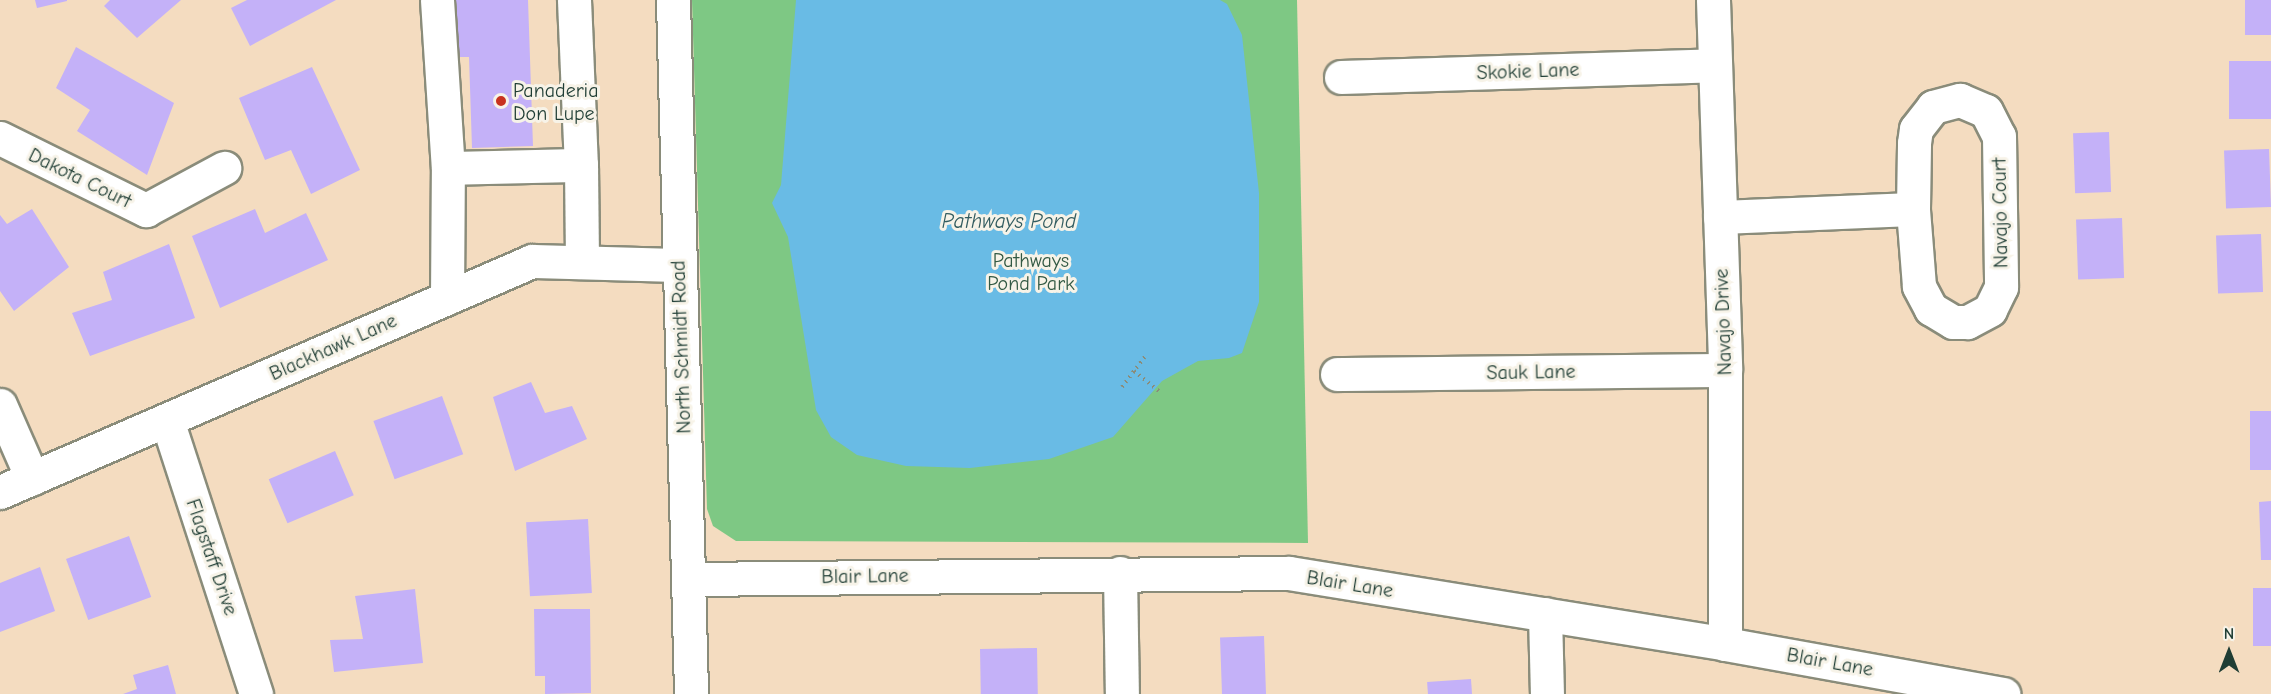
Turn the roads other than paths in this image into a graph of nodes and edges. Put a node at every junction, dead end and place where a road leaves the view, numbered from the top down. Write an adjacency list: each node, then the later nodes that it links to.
1 (437, 0): 10 (street)
2 (574, 0): 8 (street)
3 (673, 0): 14 (street, North Schmidt Road)
4 (1713, 0): 5 (street, Navajo Drive)
5 (1714, 65): 6 (street, Skokie Lane); 12 (street, Navajo Drive)
6 (1341, 77)
7 (0, 138): 9 (street, Dakota Court)
8 (581, 165): 10 (street); 13 (street)
9 (224, 168)
10 (448, 168): 15 (street)
11 (1913, 209): 11 (street, Navajo Court); 12 (street)
12 (1720, 217): 16 (street, Navajo Drive)
13 (582, 262): 14 (street, Blackhawk Lane); 15 (street, Blackhawk Lane)
14 (678, 265): 23 (street, North Schmidt Road)
15 (447, 298): 19 (street, Blackhawk Lane)
16 (1725, 370): 17 (street, Sauk Lane); 25 (street, Navajo Drive)
17 (1337, 374)
18 (0, 405): 20 (street)
19 (167, 420): 20 (street, Blackhawk Lane); 27 (street, Flagstaff Drive)
20 (32, 478): 21 (street, Blackhawk Lane)
21 (0, 492)
22 (1120, 573): 23 (street, Blair Lane); 24 (street, Blair Lane); 29 (street)
23 (688, 579): 28 (street, North Schmidt Road)
24 (1545, 614): 25 (street, Blair Lane); 30 (street)
25 (1725, 644): 26 (street, Blair Lane)
26 (1986, 692)
27 (256, 694)
28 (691, 694)
29 (1122, 694)
30 (1546, 694)

